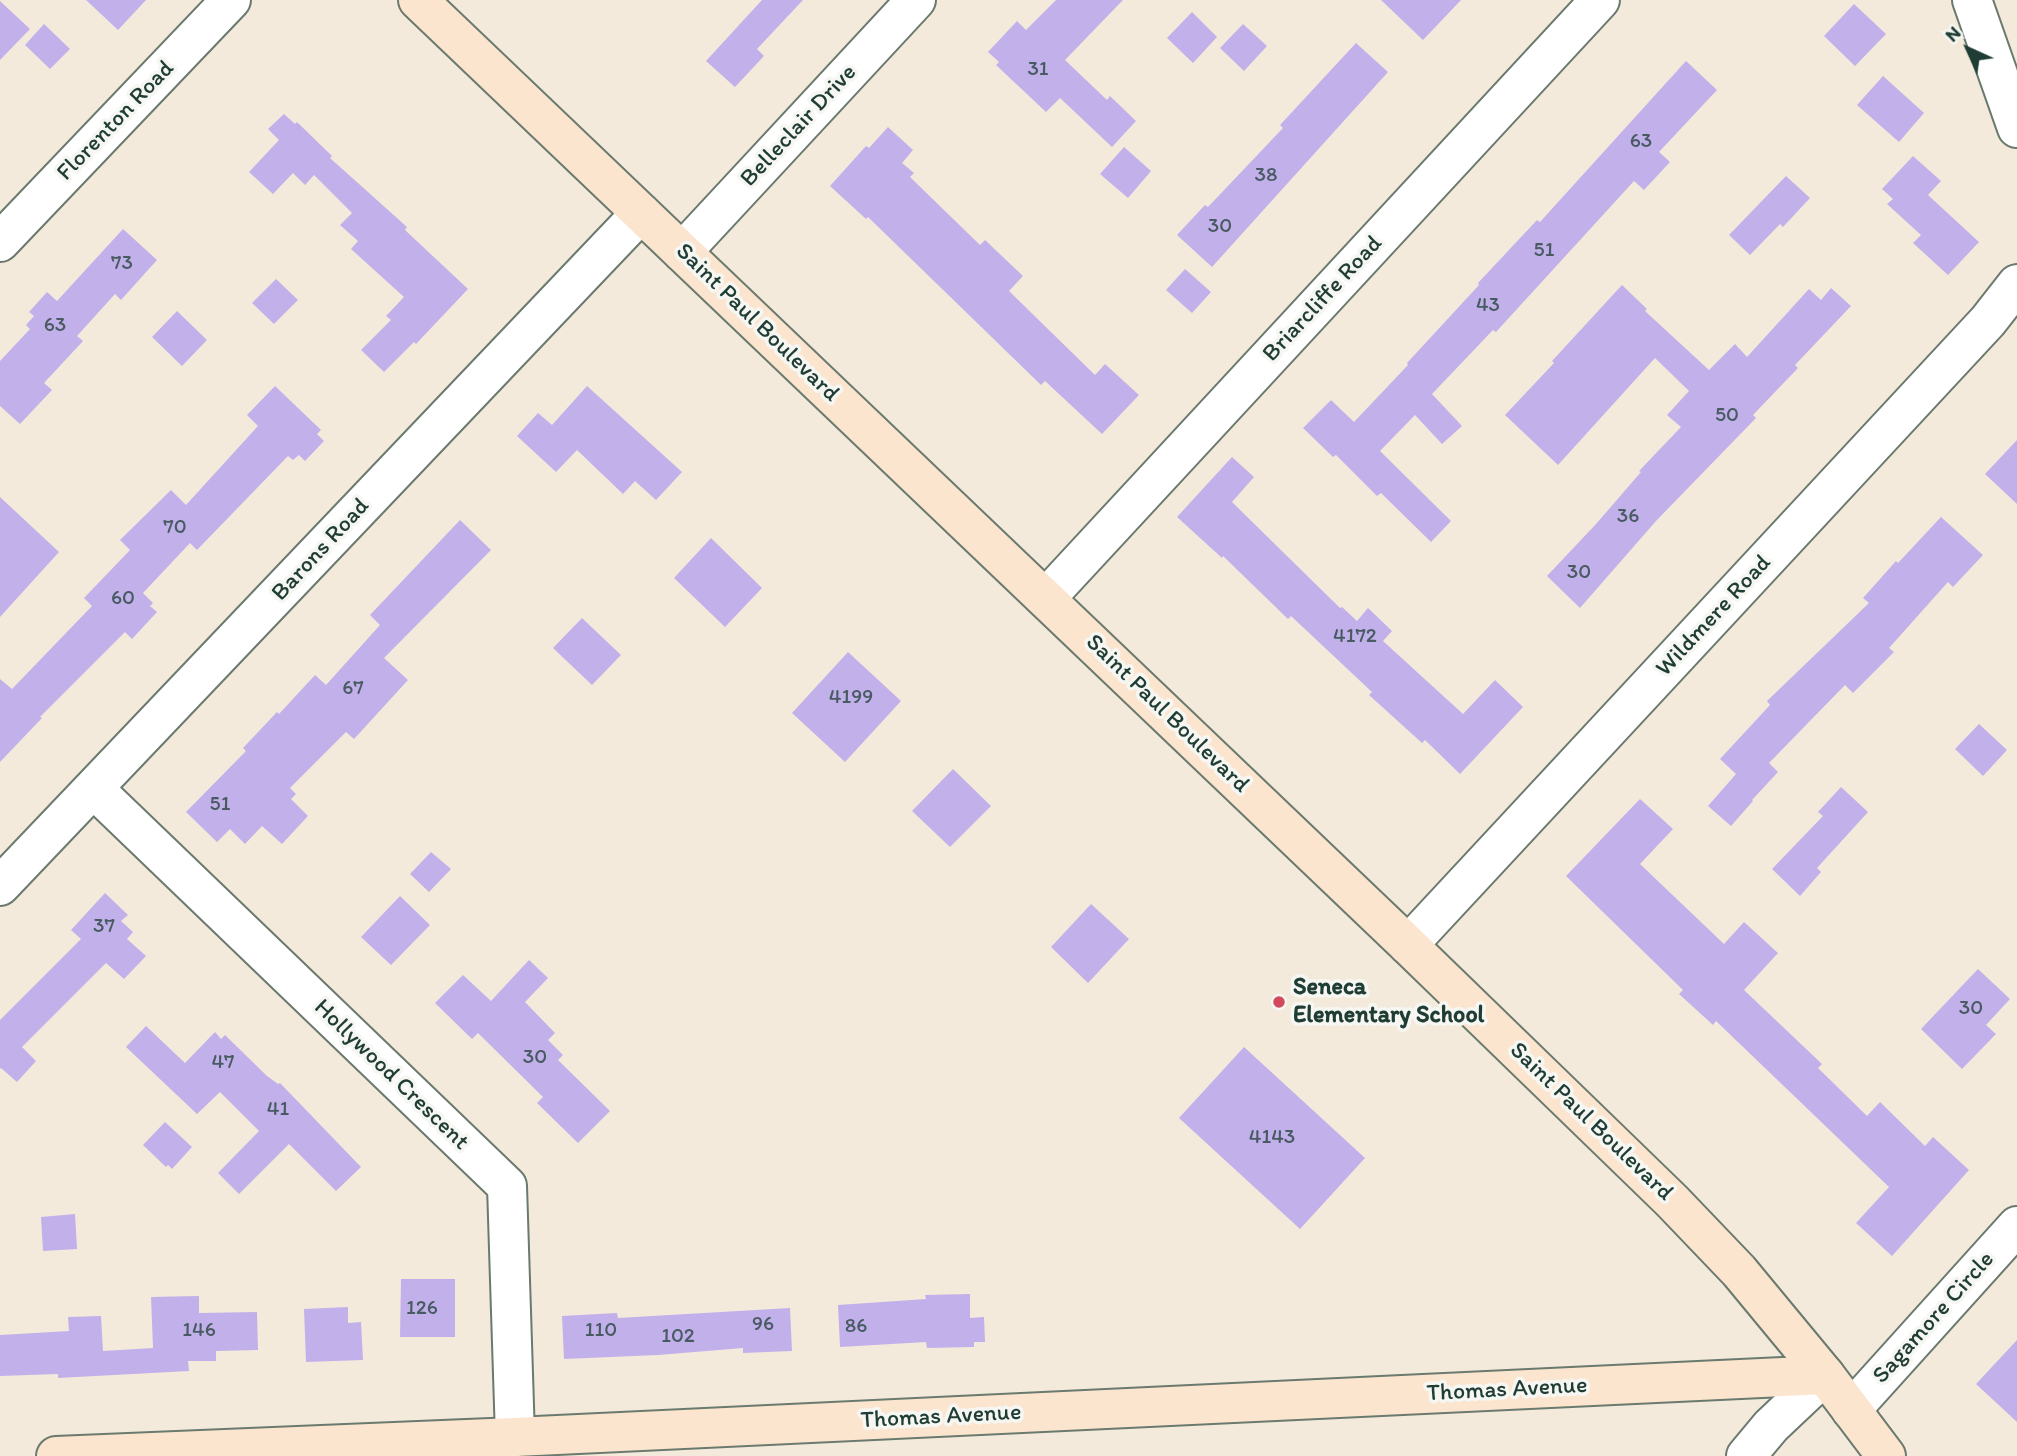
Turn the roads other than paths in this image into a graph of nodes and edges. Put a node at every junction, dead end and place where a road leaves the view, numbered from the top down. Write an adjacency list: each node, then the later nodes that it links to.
1 (231, 0): 8 (street, Florenton Road)
2 (418, 0): 7 (street, Saint Paul Boulevard)
3 (916, 0): 9 (street, Belleclair Drive)
4 (1600, 0): 11 (street, Briarcliffe Road)
5 (1972, 0): 6 (street)
6 (2017, 128)
7 (641, 213): 9 (street, Saint Paul Boulevard); 12 (street, Barons Road)
8 (0, 243)
9 (682, 251): 11 (street, Saint Paul Boulevard)
10 (2017, 284): 14 (street, Wildmere Road)
11 (1046, 598): 14 (street, Saint Paul Boulevard)
12 (94, 789): 13 (street, Barons Road); 18 (street, Hollywood Crescent)
13 (0, 886)
14 (1408, 945): 16 (street, Saint Paul Boulevard)
15 (2017, 1226): 17 (street, Sagamore Circle)
16 (1825, 1375): 17 (street, Saint Paul Boulevard); 18 (street, Thomas Avenue); 20 (street)
17 (1851, 1410): 21 (street, Saint Paul Boulevard)
18 (515, 1437): 19 (street, Thomas Avenue)
19 (56, 1456)
20 (1746, 1456)
21 (1885, 1456)

